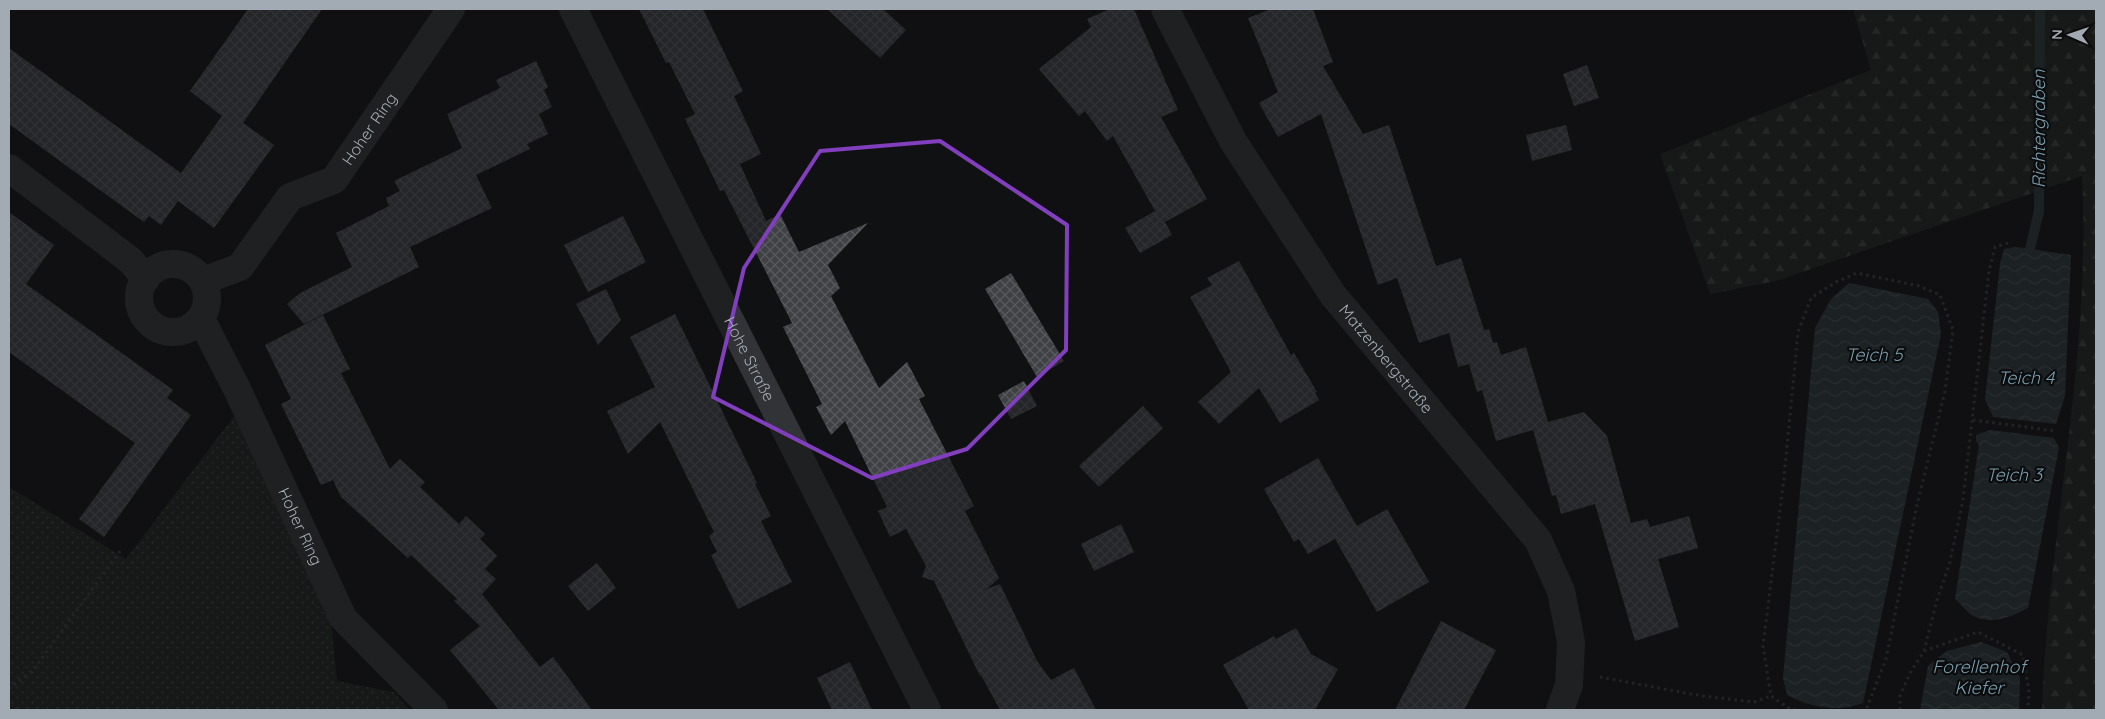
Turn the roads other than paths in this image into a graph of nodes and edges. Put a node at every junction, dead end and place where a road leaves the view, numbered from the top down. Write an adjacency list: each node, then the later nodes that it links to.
1 (451, 9): 6 (street, Hoher Ring)
2 (573, 9): 9 (street, Hohe Straße)
3 (1165, 9): 10 (street, Matzenbergstraße)
4 (9, 168): 5 (street)
5 (146, 279): 6 (street); 7 (street)
6 (203, 281): 7 (street)
7 (201, 318): 8 (street, Hoher Ring)
8 (434, 710)
9 (926, 710)
10 (1560, 710)

